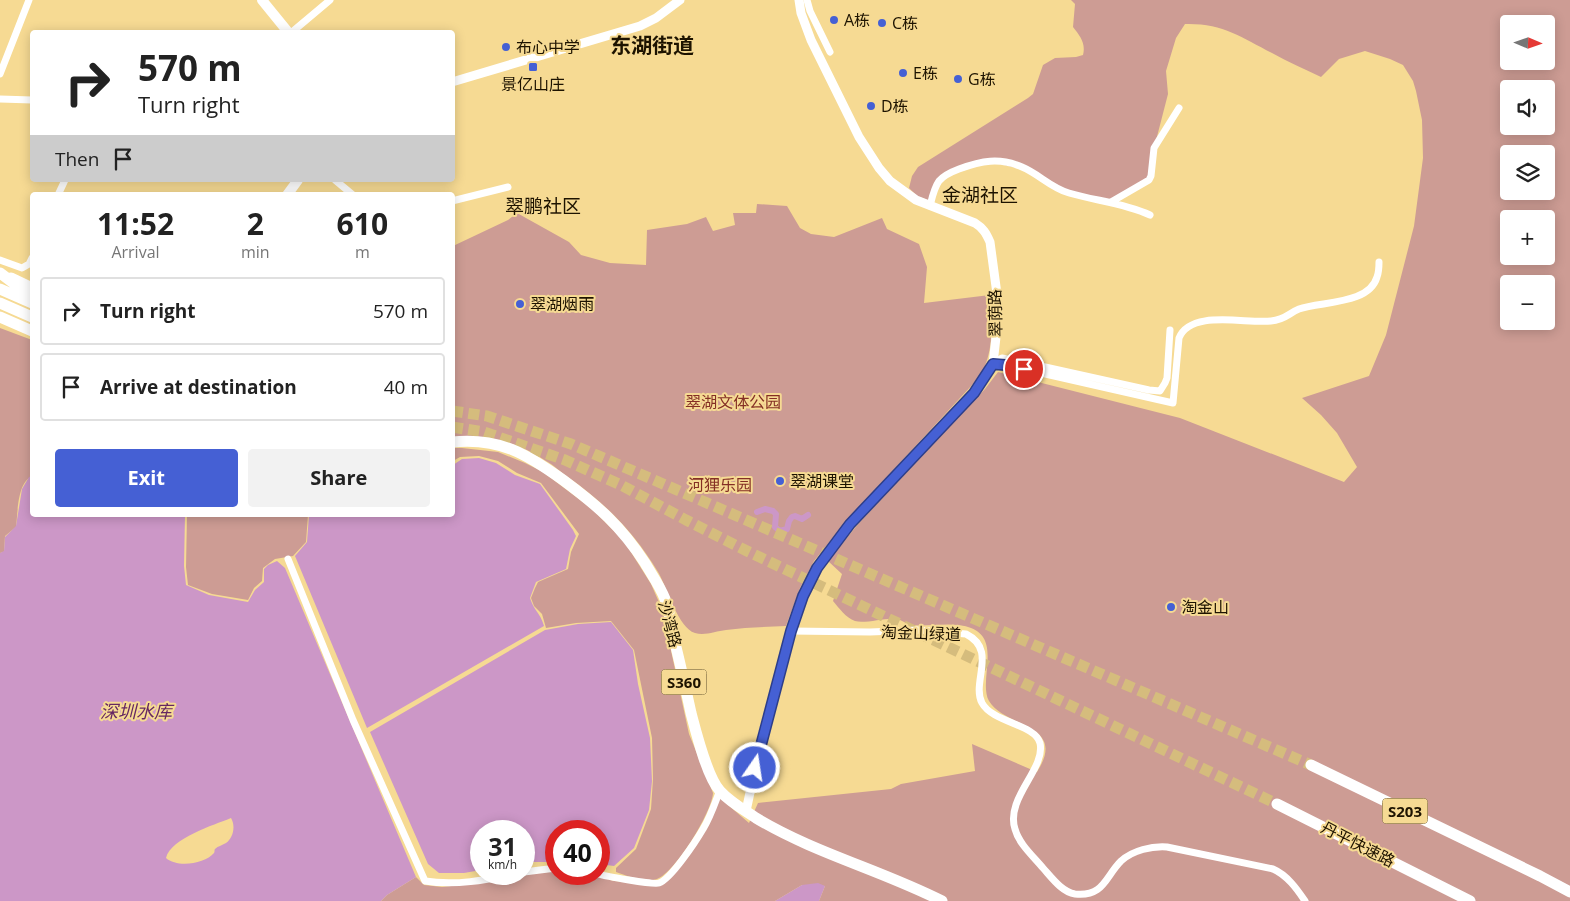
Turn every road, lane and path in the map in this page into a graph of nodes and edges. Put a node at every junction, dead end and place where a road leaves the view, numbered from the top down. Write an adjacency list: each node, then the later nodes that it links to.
1 (29, 0): 12 (street)
2 (255, 0): 8 (main road)
3 (262, 0): 9 (main road)
4 (330, 0): 10 (street)
5 (680, 0): 13 (street)
6 (799, 0): 22 (street, 翠荫路)
7 (807, 0): 11 (street)
8 (278, 30)
9 (288, 30)
10 (292, 30)
11 (830, 52)
12 (0, 74)
13 (455, 81)
14 (0, 99): 15 (street)
15 (30, 100)
16 (1179, 108): 21 (street)
17 (337, 182): 19 (street)
18 (508, 187): 20 (street)
19 (349, 192)
20 (455, 200)
21 (1111, 202): 22 (street); 23 (street)
22 (930, 206): 39 (street, 翠荫路)
23 (1150, 215)
24 (0, 260): 25 (street)
25 (30, 262)
26 (1379, 262): 39 (street)
27 (0, 273): 28 (main road); 30 (main road)
28 (30, 287)
29 (0, 289): 31 (main road)
30 (30, 296)
31 (30, 302)
32 (0, 303): 35 (main road)
33 (0, 310): 36 (main road)
34 (0, 317): 37 (main road)
35 (30, 318)
36 (30, 318)
37 (30, 330)
38 (1170, 330): 39 (street)
39 (993, 364): 42 (street, 翠荫路)
40 (455, 442): 44 (main road, 沙湾路 / S360)
41 (288, 559): 48 (street)
42 (791, 631): 46 (street, 翠荫路); 51 (street, 淘金山绿道)
43 (1311, 765): 49 (main road, S203)
44 (720, 790): 46 (main road, 沙湾路 / S360); 47 (street)
45 (1277, 804): 52 (main road, 丹平快速路)
46 (746, 811): 50 (main road, 沙湾路 / S360)
47 (610, 877)
48 (470, 881)
49 (1570, 892)
50 (942, 901)
51 (1306, 901)
52 (1470, 901)

